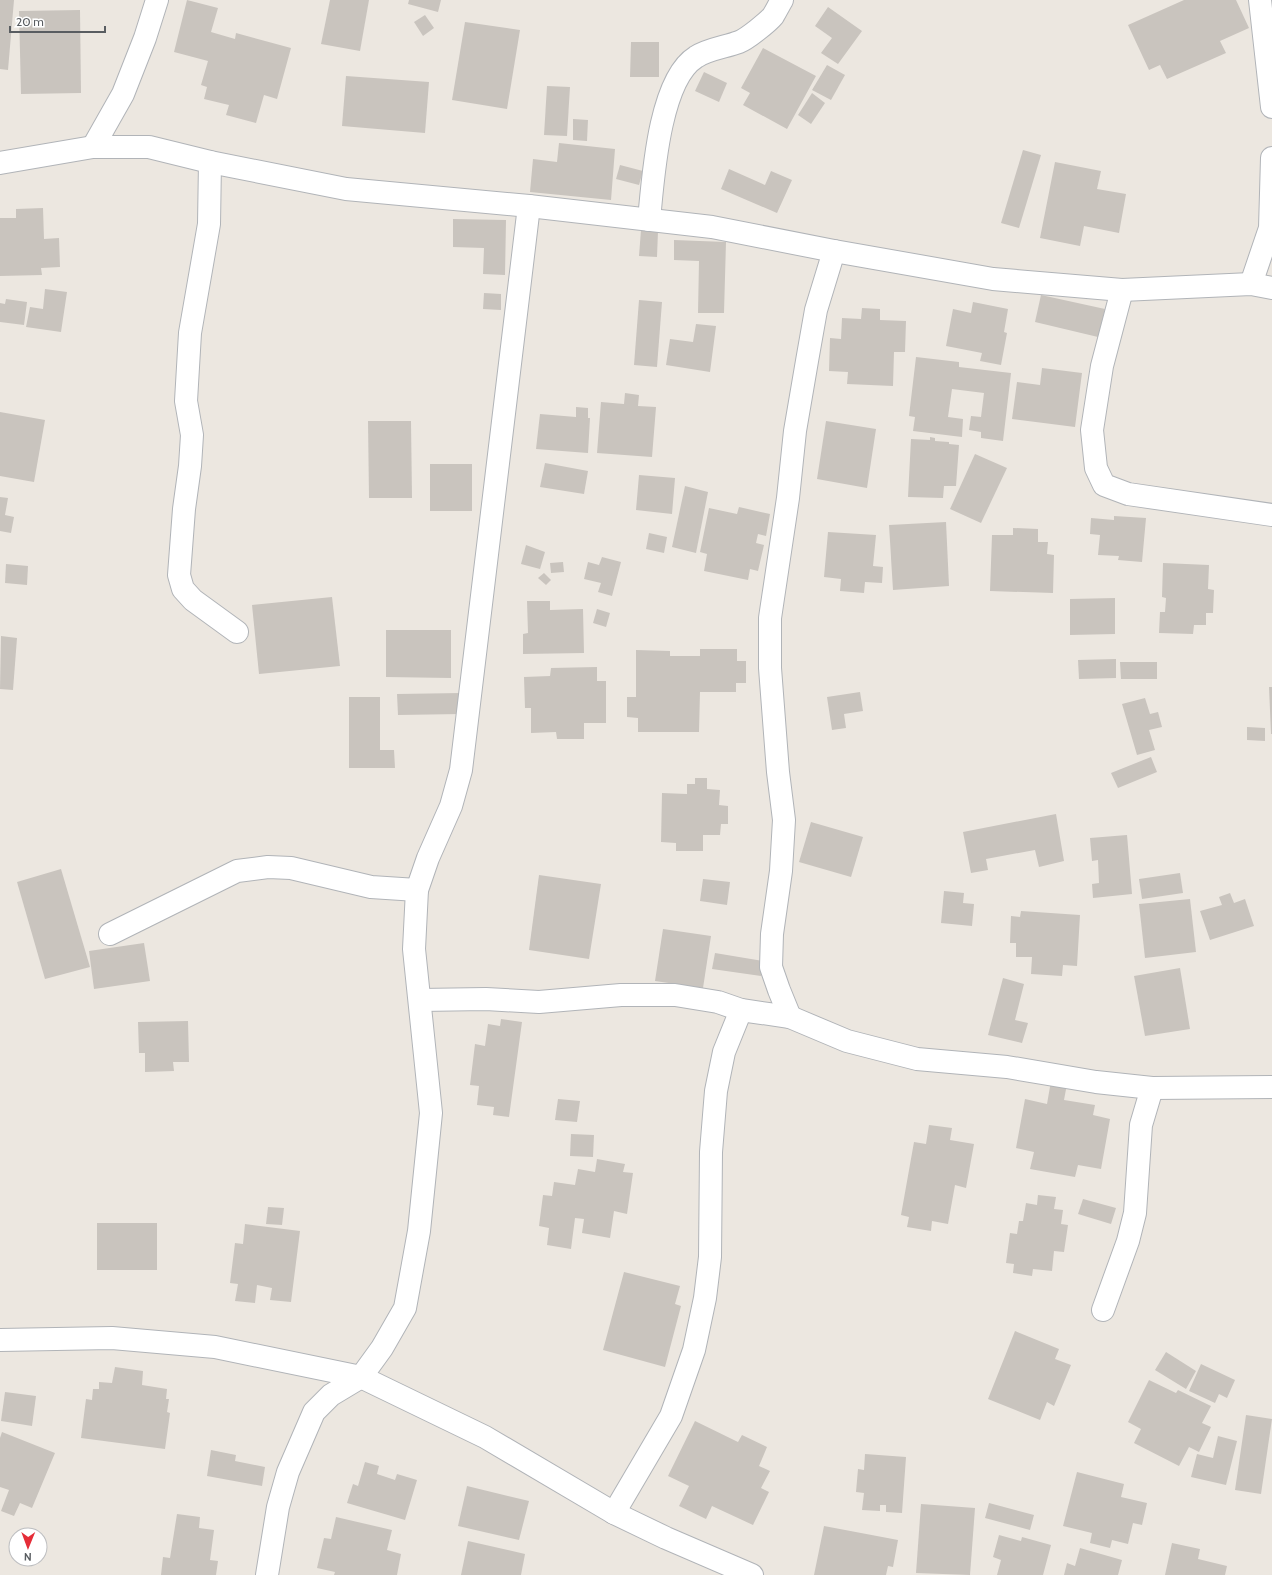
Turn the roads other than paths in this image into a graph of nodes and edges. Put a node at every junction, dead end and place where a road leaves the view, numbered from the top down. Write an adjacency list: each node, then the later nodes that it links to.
1 (157, 0): 5 (street)
2 (782, 0): 10 (street)
3 (1260, 0): 4 (street)
4 (1272, 107)
5 (93, 147): 7 (street); 8 (street)
6 (1272, 158): 12 (street)
7 (210, 162): 9 (street); 16 (street)
8 (0, 163)
9 (529, 206): 10 (street); 17 (street)
10 (650, 220): 11 (street)
11 (834, 251): 14 (street); 21 (street)
12 (1251, 284): 13 (street); 14 (street)
13 (1272, 288)
14 (1122, 290): 15 (street)
15 (1272, 515)
16 (237, 632)
17 (417, 890): 18 (street); 19 (street)
18 (110, 934)
19 (420, 1000): 20 (street); 26 (street)
20 (741, 1010): 21 (street); 27 (street)
21 (790, 1017): 23 (street)
22 (1272, 1087): 23 (street)
23 (1152, 1088): 24 (street)
24 (1103, 1310)
25 (0, 1340): 26 (street)
26 (361, 1377): 27 (street); 28 (street)
27 (614, 1513): 29 (street)
28 (267, 1575)
29 (752, 1575)

